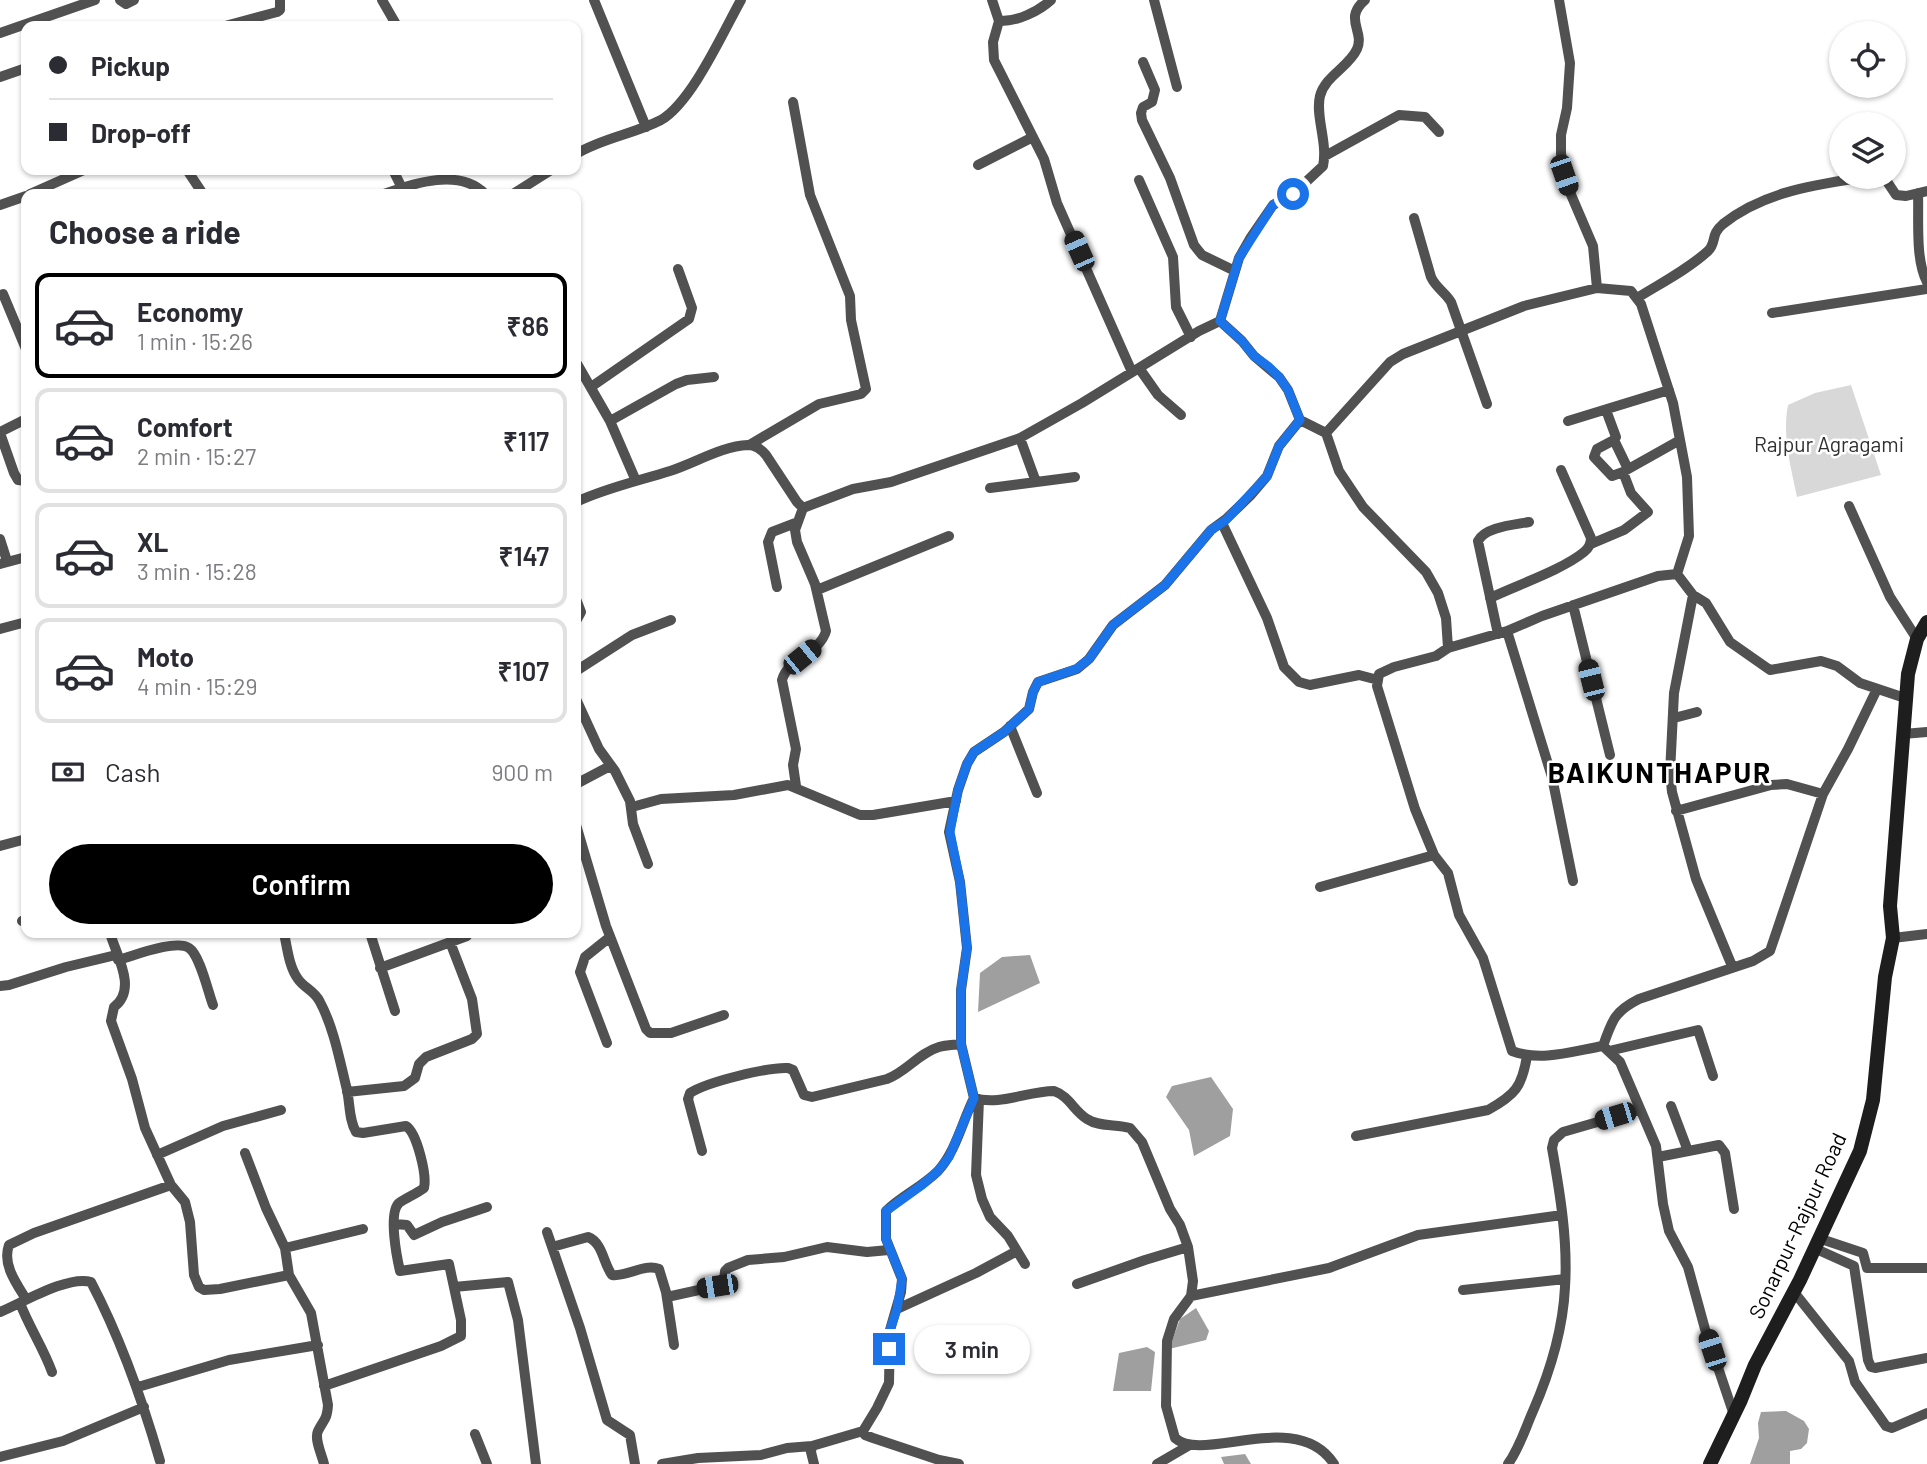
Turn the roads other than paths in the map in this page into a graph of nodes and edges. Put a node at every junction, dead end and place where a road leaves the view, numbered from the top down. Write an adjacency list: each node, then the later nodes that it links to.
1 (96, 0): 13 (street)
2 (120, 0): 3 (street)
3 (134, 0)
4 (280, 0): 14 (street)
5 (382, 0): 15 (street)
6 (594, 0): 24 (street)
7 (741, 0): 24 (street)
8 (992, 0): 16 (street)
9 (1051, 0): 16 (street)
10 (1154, 0): 22 (street)
11 (1364, 0): 28 (street)
12 (1559, 0): 48 (street)
13 (35, 21)
14 (244, 21)
15 (394, 21)
16 (999, 21): 26 (street)
17 (21, 26): 18 (street)
18 (0, 33)
19 (1143, 62): 46 (street)
20 (21, 70): 21 (street)
21 (0, 77)
22 (1177, 87)
23 (793, 102): 74 (street)
24 (646, 127): 27 (street)
25 (1439, 132): 28 (street)
26 (1033, 137): 29 (street); 58 (street)
27 (581, 152)
28 (1325, 156): 46 (street)
29 (978, 165)
30 (74, 175): 36 (street)
31 (396, 175): 35 (street)
32 (543, 175): 39 (street)
33 (1139, 180): 56 (street)
34 (1829, 184): 51 (street)
35 (402, 188): 37 (street); 38 (street)
36 (46, 189)
37 (399, 189)
38 (480, 189)
39 (521, 189)
40 (1891, 189): 41 (street)
41 (1923, 192): 47 (street)
42 (21, 199): 43 (street)
43 (1, 201)
44 (1414, 218): 54 (street)
45 (678, 270): 60 (street)
46 (1235, 271): 53 (street)
47 (1927, 282)
48 (1597, 288): 51 (street); 54 (street)
49 (1927, 289): 52 (street)
50 (3, 294): 55 (street)
51 (1637, 298): 61 (street)
52 (1772, 313)
53 (1220, 321): 56 (street); 65 (street)
54 (1461, 331): 62 (street); 70 (street)
55 (21, 337)
56 (1191, 337): 58 (street)
57 (581, 370): 60 (street)
58 (1135, 370): 64 (street); 71 (street)
59 (714, 377): 66 (street)
60 (591, 387): 66 (street)
61 (1669, 390): 63 (street); 73 (street)
62 (1487, 404)
63 (1606, 410): 67 (street); 72 (street)
64 (1181, 415)
65 (1300, 420): 70 (street); 87 (street)
66 (610, 421): 79 (street)
67 (1568, 421)
68 (21, 422): 69 (street)
69 (0, 432): 78 (street)
70 (1326, 432): 105 (street)
71 (1020, 438): 80 (street); 84 (street)
72 (1614, 440): 76 (street); 76 (street)
73 (1680, 440): 76 (street); 93 (street)
74 (751, 444): 79 (street); 84 (street)
75 (1562, 470): 90 (street)
76 (1626, 471): 90 (street)
77 (1075, 477): 80 (street)
78 (21, 480)
79 (636, 481): 82 (street)
80 (1035, 482): 81 (street)
81 (990, 488)
82 (581, 500)
83 (1849, 506): 104 (street)
84 (803, 508): 85 (street)
85 (798, 522): 94 (street); 95 (street)
86 (1529, 522): 97 (street)
87 (1222, 523): 107 (street); 113 (street)
88 (949, 536): 95 (street)
89 (0, 539): 92 (street)
90 (1591, 544): 97 (street)
91 (21, 558): 92 (street)
92 (3, 563)
93 (1677, 574): 96 (street); 98 (street)
94 (777, 587)
95 (817, 590): 119 (street)
96 (1693, 595): 108 (street); 112 (street)
97 (1490, 598): 103 (street)
98 (1573, 605): 103 (street); 116 (street)
99 (671, 620): 106 (street)
100 (1927, 622): 104 (main road, Sonarpur-Rajpur Road)
101 (21, 623): 102 (street)
102 (0, 629)
103 (1503, 633): 105 (street); 130 (street)
104 (1917, 639): 109 (main road, Sonarpur-Rajpur Road)
105 (1448, 648): 107 (street)
106 (581, 668)
107 (1378, 680): 128 (street)
108 (1877, 689): 109 (street); 121 (street)
109 (1905, 698): 115 (main road, Sonarpur-Rajpur Road)
110 (581, 710): 117 (street)
111 (1697, 712): 112 (street)
112 (1674, 718): 124 (street)
113 (1010, 726): 120 (street); 122 (street)
114 (1927, 732): 115 (street)
115 (1903, 734): 138 (main road, Sonarpur-Rajpur Road)
116 (1610, 755)
117 (610, 766): 118 (street); 123 (street)
118 (581, 782)
119 (796, 786): 122 (street); 123 (street)
120 (1037, 793)
121 (1823, 794): 124 (street); 141 (street)
122 (956, 801): 148 (street)
123 (632, 807): 129 (street)
124 (1676, 811): 141 (street)
125 (21, 840): 127 (street)
126 (581, 841): 133 (street)
127 (0, 846)
128 (1434, 855): 131 (street); 150 (street)
129 (648, 864)
130 (1573, 881)
131 (1320, 887)
132 (1927, 934): 138 (street)
133 (610, 937): 146 (street); 147 (street)
134 (111, 938): 140 (street)
135 (285, 938): 152 (street)
136 (371, 938): 142 (street)
137 (461, 938): 139 (street)
138 (1894, 938): 170 (main road, Sonarpur-Rajpur Road)
139 (450, 942): 142 (street); 152 (street)
140 (117, 957): 143 (street); 144 (street); 161 (street)
141 (1732, 967): 149 (street)
142 (380, 968): 145 (street)
143 (0, 986)
144 (213, 1004)
145 (395, 1011)
146 (724, 1015)
147 (607, 1042)
148 (961, 1044): 153 (street); 158 (street)
149 (1606, 1048): 150 (street); 151 (street); 156 (street)
150 (1527, 1056): 157 (street)
151 (1713, 1076)
152 (347, 1092): 167 (street)
153 (976, 1098): 172 (street); 174 (street); 175 (street)
154 (1671, 1106): 159 (street)
155 (281, 1110): 161 (street)
156 (1639, 1110): 162 (street); 166 (street)
157 (1356, 1136)
158 (702, 1151)
159 (1688, 1151): 162 (street); 165 (street)
160 (245, 1153): 173 (street)
161 (157, 1155): 163 (street)
162 (1658, 1157): 198 (street)
163 (171, 1185): 176 (street); 179 (street)
164 (486, 1207): 167 (street)
165 (1734, 1209)
166 (1562, 1215): 180 (street); 185 (street)
167 (395, 1224): 182 (street)
168 (363, 1229): 173 (street)
169 (547, 1232): 171 (street)
170 (1816, 1243): 178 (street); 184 (main road, Sonarpur-Rajpur Road); 192 (street)
171 (552, 1247): 186 (street); 208 (street)
172 (1188, 1247): 181 (street); 185 (street)
173 (285, 1248): 179 (street)
174 (889, 1250): 186 (street); 188 (street)
175 (1017, 1251): 177 (street); 188 (street)
176 (3, 1253): 187 (street)
177 (1025, 1264)
178 (1927, 1268)
179 (289, 1275): 190 (street)
180 (1565, 1279): 183 (street); 214 (street)
181 (1077, 1284)
182 (454, 1287): 194 (street); 207 (street)
183 (1463, 1290)
184 (1794, 1292): 197 (street); 198 (main road, Sonarpur-Rajpur Road)
185 (1191, 1296): 202 (street)
186 (667, 1297): 191 (street)
187 (23, 1301): 189 (street); 193 (street); 195 (street)
188 (897, 1309): 199 (street)
189 (0, 1312)
190 (318, 1345): 194 (street); 195 (street)
191 (674, 1345)
192 (1927, 1358)
193 (52, 1372)
194 (324, 1386): 205 (street)
195 (138, 1387): 196 (street)
196 (144, 1407): 203 (street); 204 (street)
197 (1927, 1413)
198 (1734, 1415): 215 (main road, Sonarpur-Rajpur Road)
199 (863, 1431): 201 (street); 211 (street)
200 (474, 1434): 206 (street)
201 (812, 1446): 209 (street); 210 (street)
202 (1188, 1446): 212 (street); 213 (street)
203 (0, 1457)
204 (160, 1461)
205 (324, 1464)
206 (487, 1464)
207 (536, 1464)
208 (635, 1464)
209 (662, 1464)
210 (814, 1464)
211 (959, 1464)
212 (1157, 1464)
213 (1334, 1464)
214 (1508, 1464)
215 (1710, 1464)

